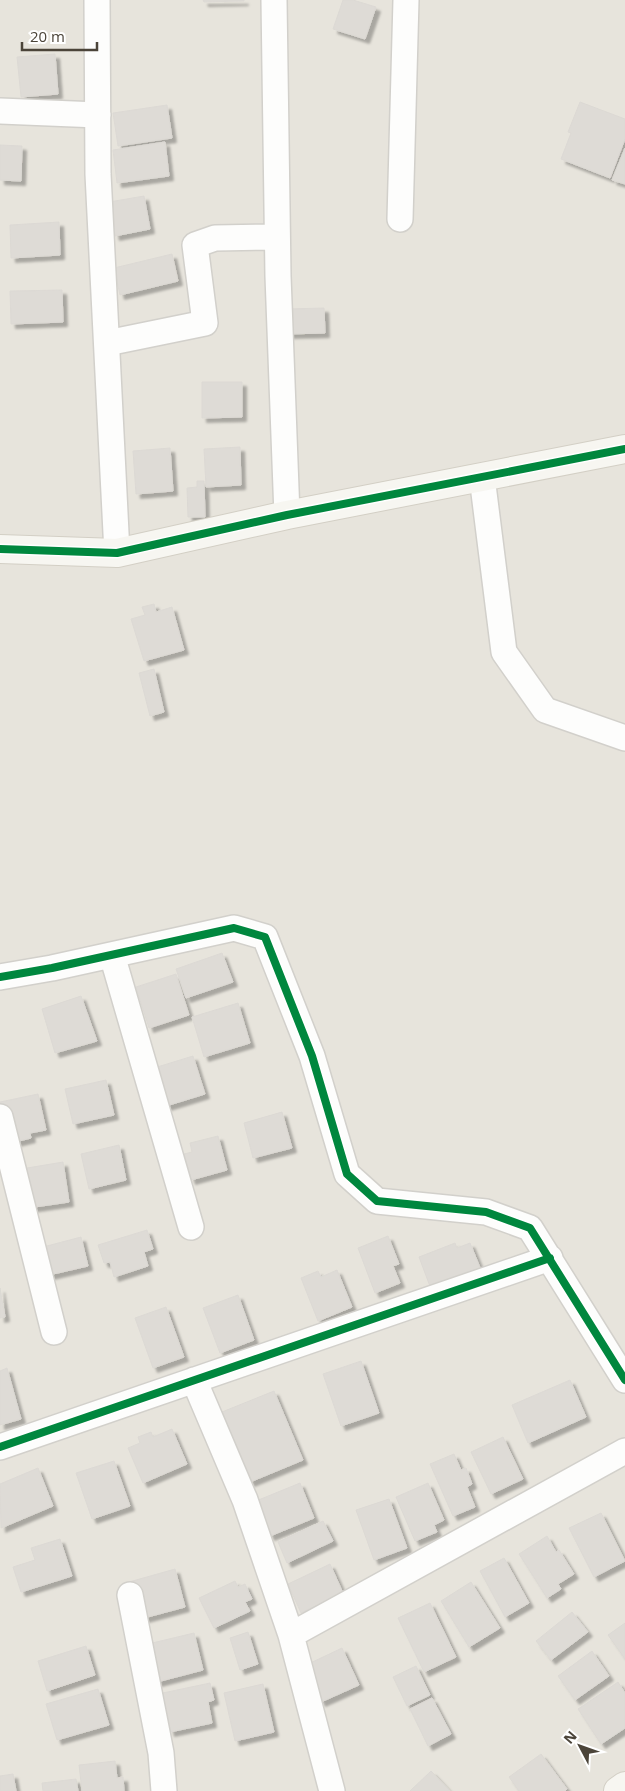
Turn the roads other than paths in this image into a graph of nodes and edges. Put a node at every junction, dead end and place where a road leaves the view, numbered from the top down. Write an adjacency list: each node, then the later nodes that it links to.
1 (96, 0): 5 (street)
2 (274, 0): 7 (street)
3 (406, 0): 6 (street)
4 (0, 111): 5 (street)
5 (98, 115): 8 (street)
6 (400, 219)
7 (278, 237): 8 (street); 11 (street)
8 (107, 343): 13 (street)
9 (625, 449): 10 (street)
10 (482, 477): 11 (street); 14 (street)
11 (287, 515): 13 (street)
12 (0, 549): 13 (street)
13 (117, 553)
14 (625, 738)
15 (112, 955): 16 (street); 18 (street); 19 (street)
16 (0, 977)
17 (0, 1117): 20 (street)
18 (191, 1227)
19 (550, 1258): 21 (street); 22 (street)
20 (54, 1332)
21 (194, 1380): 23 (street); 26 (street)
22 (625, 1380)
23 (0, 1447)
24 (625, 1451): 26 (street)
25 (130, 1595): 28 (street)
26 (291, 1635): 29 (street)
27 (625, 1786): 30 (street)
28 (164, 1791)
29 (332, 1791)
30 (618, 1791)

